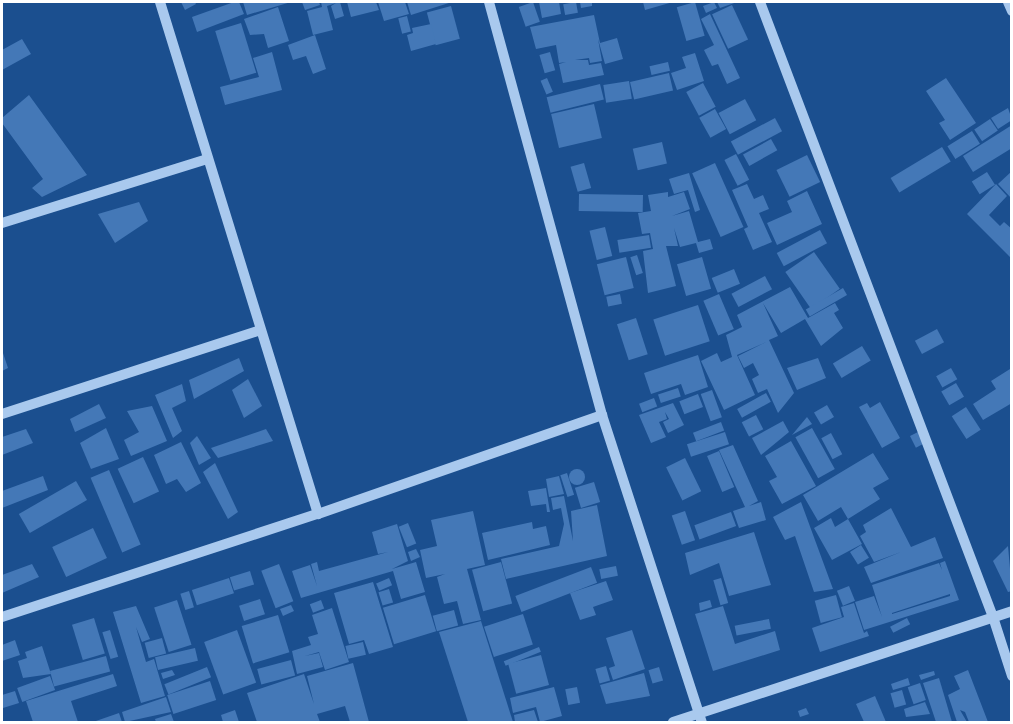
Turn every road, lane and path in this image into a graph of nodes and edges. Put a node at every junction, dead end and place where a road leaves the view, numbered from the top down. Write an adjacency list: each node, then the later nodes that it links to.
1 (160, 2): 6 (street)
2 (489, 2): 10 (street)
3 (760, 2): 14 (street)
4 (1008, 2): 5 (street)
5 (1011, 11)
6 (207, 159): 7 (street); 8 (street)
7 (2, 223)
8 (260, 330): 9 (street); 11 (street)
9 (2, 414)
10 (602, 415): 11 (street); 16 (street)
11 (318, 514): 13 (street)
12 (1011, 611): 14 (street)
13 (2, 617)
14 (993, 617): 15 (street); 16 (street)
15 (1011, 676)
16 (701, 719): 17 (street)
17 (673, 723)

